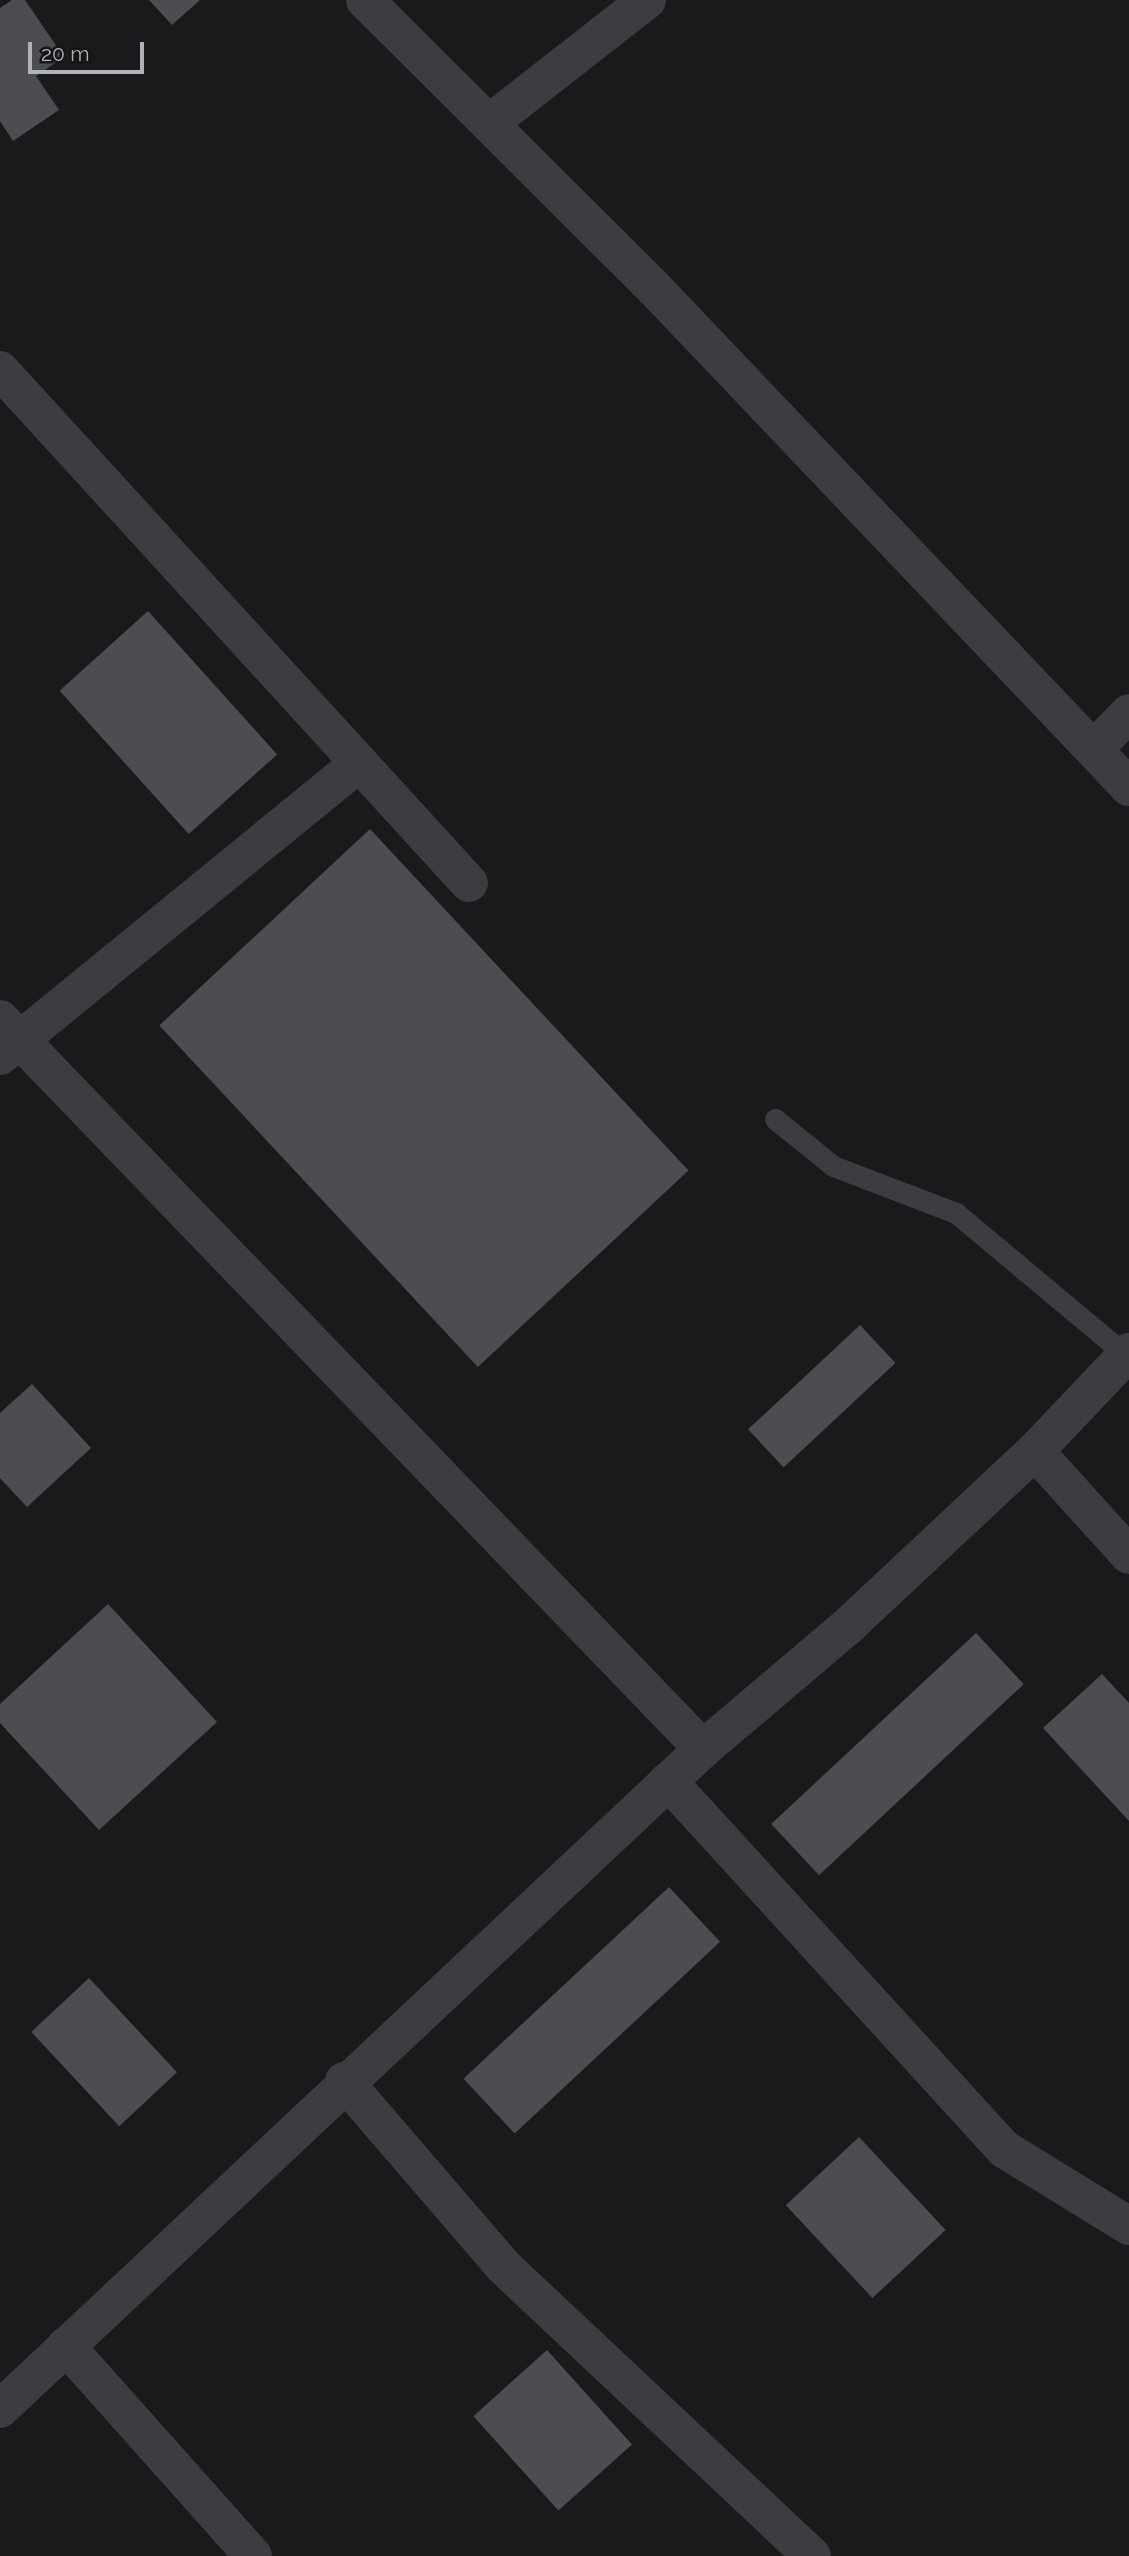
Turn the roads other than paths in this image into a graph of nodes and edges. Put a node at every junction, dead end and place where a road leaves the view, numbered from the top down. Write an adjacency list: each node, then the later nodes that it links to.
1 (365, 0): 3 (street)
2 (647, 0): 3 (street)
3 (491, 122): 6 (street)
4 (0, 370): 7 (street)
5 (1129, 713): 6 (street)
6 (1094, 749): 8 (street)
7 (357, 765): 9 (street); 10 (street)
8 (1129, 787)
9 (469, 883)
10 (6, 1038): 15 (street)
11 (775, 1119): 12 (lane)
12 (1128, 1354): 13 (street)
13 (1035, 1451): 14 (street); 15 (street)
14 (1129, 1555)
15 (703, 1749): 16 (street)
16 (668, 1781): 17 (street); 18 (street)
17 (344, 2081): 19 (street); 22 (street)
18 (1129, 2226)
19 (66, 2346): 20 (street); 21 (street)
20 (0, 2409)
21 (253, 2556)
22 (812, 2556)

